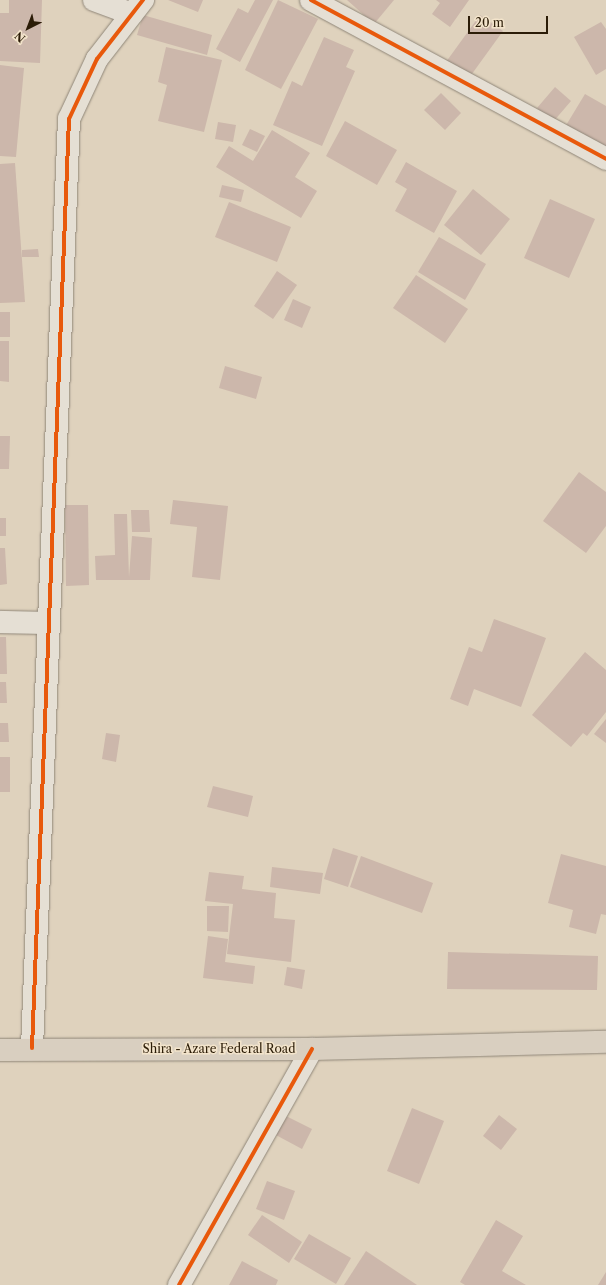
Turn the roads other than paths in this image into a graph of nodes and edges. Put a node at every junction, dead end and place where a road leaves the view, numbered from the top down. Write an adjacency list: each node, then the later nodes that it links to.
1 (94, 0): 3 (street)
2 (311, 0): 4 (street)
3 (138, 7): 6 (street)
4 (606, 159)
5 (0, 622): 6 (street)
6 (49, 623): 8 (street)
7 (606, 1042): 9 (main road, Shira - Azare Federal Road)
8 (32, 1048): 9 (main road, Shira - Azare Federal Road); 10 (main road, Shira - Azare Federal Road)
9 (312, 1049): 11 (street)
10 (0, 1050)
11 (179, 1285)

